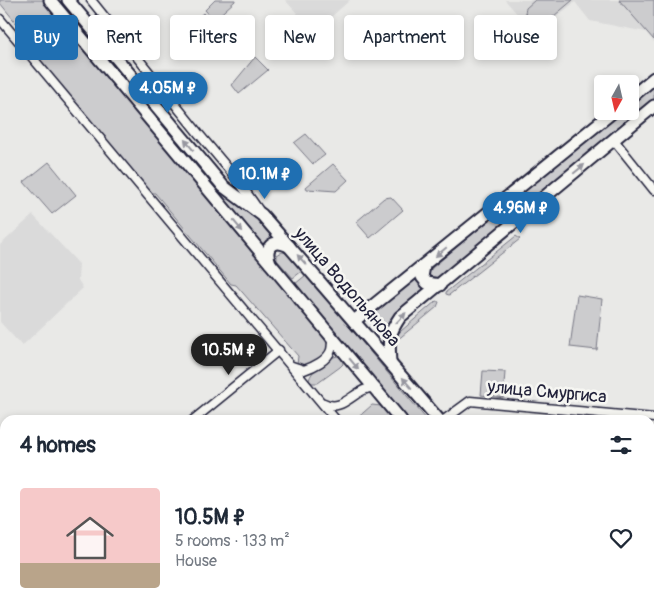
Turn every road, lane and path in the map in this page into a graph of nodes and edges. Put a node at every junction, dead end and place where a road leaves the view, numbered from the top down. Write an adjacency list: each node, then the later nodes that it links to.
1 (50, 0): 13 (main road, one-way to 13)
2 (68, 0): 11 (main road, улица Водопьянова, one-way to 2)
3 (91, 0): 11 (street)
4 (0, 19): 18 (street)
5 (654, 78): 6 (main road)
6 (639, 90)
7 (654, 106): 9 (main road)
8 (603, 120): 14 (main road, one-way to 14)
9 (614, 140): 10 (street); 15 (main road, one-way to 9)
10 (654, 190)
11 (262, 215): 12 (main road, улица Водопьянова)
12 (288, 246): 13 (main road); 16 (main road, улица Водопьянова, one-way to 12)
13 (270, 264): 17 (main road)
14 (424, 266): 15 (main road); 16 (main road)
15 (440, 285): 19 (main road, one-way to 15)
16 (354, 321): 19 (main road, улица Водопьянова)
17 (332, 337): 20 (street); 21 (main road, one-way to 21)
18 (279, 350): 20 (street); 23 (street)
19 (390, 363): 26 (main road, улица Водопьянова, one-way to 19)
20 (291, 365): 22 (street)
21 (376, 388): 22 (street); 25 (main road)
22 (319, 399): 24 (street)
23 (199, 415)
24 (332, 415)
25 (397, 415)
26 (436, 415)
27 (450, 415): 28 (street, улица Смургиса)
28 (623, 415)

